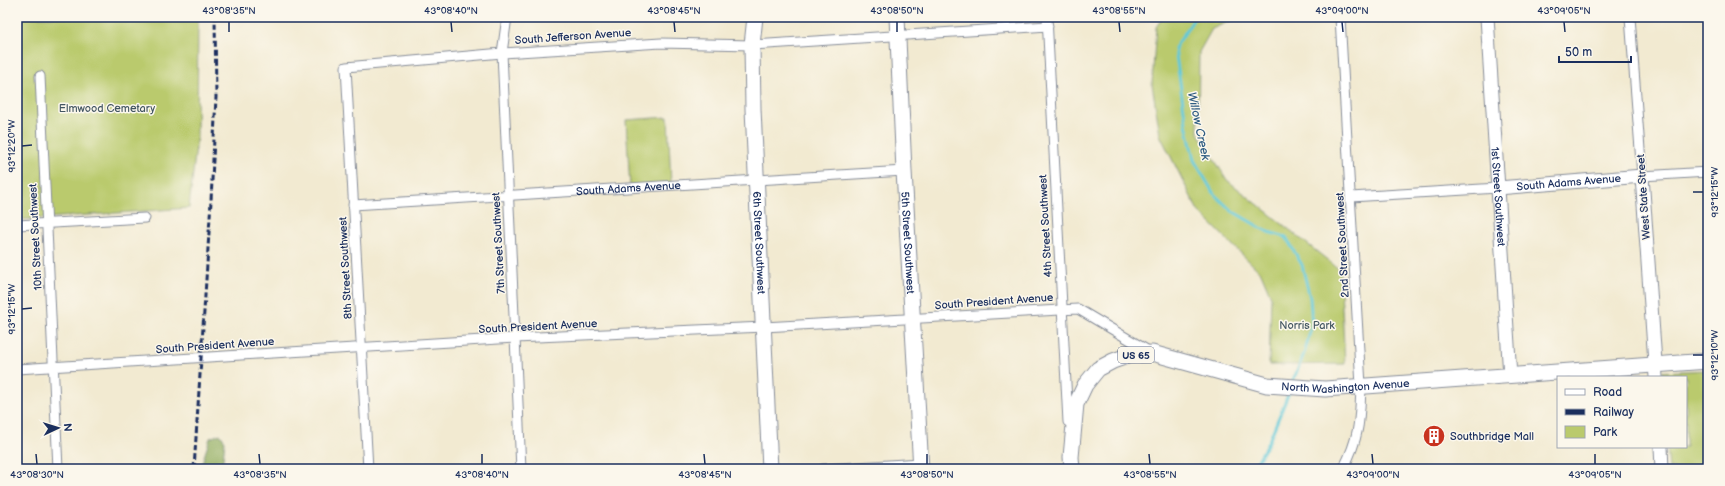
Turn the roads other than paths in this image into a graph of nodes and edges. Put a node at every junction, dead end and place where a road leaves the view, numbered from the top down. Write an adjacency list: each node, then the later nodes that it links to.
1 (507, 17): 10 (street, 7th Street Southwest)
2 (755, 17): 9 (main road, 6th Street Southwest)
3 (897, 17): 8 (main road, 5th Street Southwest)
4 (1340, 17): 19 (street, 2nd Street Southwest)
5 (1487, 17): 17 (main road, 1st Street Southwest)
6 (1630, 17): 15 (street, West State Street)
7 (1047, 22): 8 (street, South Jefferson Avenue); 24 (street, 4th Street Southwest)
8 (898, 37): 9 (street, South Jefferson Avenue); 13 (main road, 5th Street Southwest)
9 (752, 46): 10 (street, South Jefferson Avenue); 16 (main road, 6th Street Southwest)
10 (502, 53): 11 (street, South Jefferson Avenue); 18 (street, 7th Street Southwest)
11 (346, 66): 20 (street, 8th Street Southwest)
12 (40, 76): 22 (street, 10th Street Southwest)
13 (904, 171): 16 (street, South Adams Avenue); 25 (main road, 5th Street Southwest)
14 (1708, 172): 15 (street)
15 (1642, 176): 17 (main road, South Adams Avenue); 33 (main road, West State Street)
16 (757, 179): 18 (street, South Adams Avenue); 26 (main road, 6th Street Southwest)
17 (1498, 188): 19 (street, South Adams Avenue); 34 (main road, 1st Street Southwest)
18 (508, 196): 20 (street, South Adams Avenue); 27 (street, 7th Street Southwest)
19 (1351, 197): 35 (street, 2nd Street Southwest)
20 (353, 205): 28 (street, 8th Street Southwest)
21 (145, 218): 22 (street)
22 (47, 223): 23 (street); 31 (street, 10th Street Southwest)
23 (17, 225)
24 (1061, 309): 25 (street, South President Avenue); 29 (street, South President Avenue); 36 (street, 4th Street Southwest)
25 (912, 318): 26 (street, South President Avenue); 37 (main road, 5th Street Southwest)
26 (764, 327): 27 (street, South President Avenue); 41 (main road, 6th Street Southwest)
27 (515, 338): 28 (street, South President Avenue); 40 (street, 7th Street Southwest)
28 (361, 348): 31 (street, South President Avenue); 39 (street, 8th Street Southwest)
29 (1152, 352): 35 (main road, North Washington Avenue / US 65); 36 (main road, North Washington Avenue / US 65)
30 (1708, 361): 33 (main road, North Washington Avenue / US 65)
31 (53, 367): 32 (street, South President Avenue); 38 (street, 10th Street Southwest)
32 (17, 369)
33 (1656, 371): 34 (main road, North Washington Avenue / US 65)
34 (1510, 376): 35 (main road, North Washington Avenue / US 65)
35 (1361, 386): 43 (street, 2nd Street Southwest)
36 (1071, 463)
37 (921, 466): 42 (street)
38 (58, 469)
39 (368, 469)
40 (520, 469)
41 (770, 469)
42 (823, 469)
43 (1343, 469)

